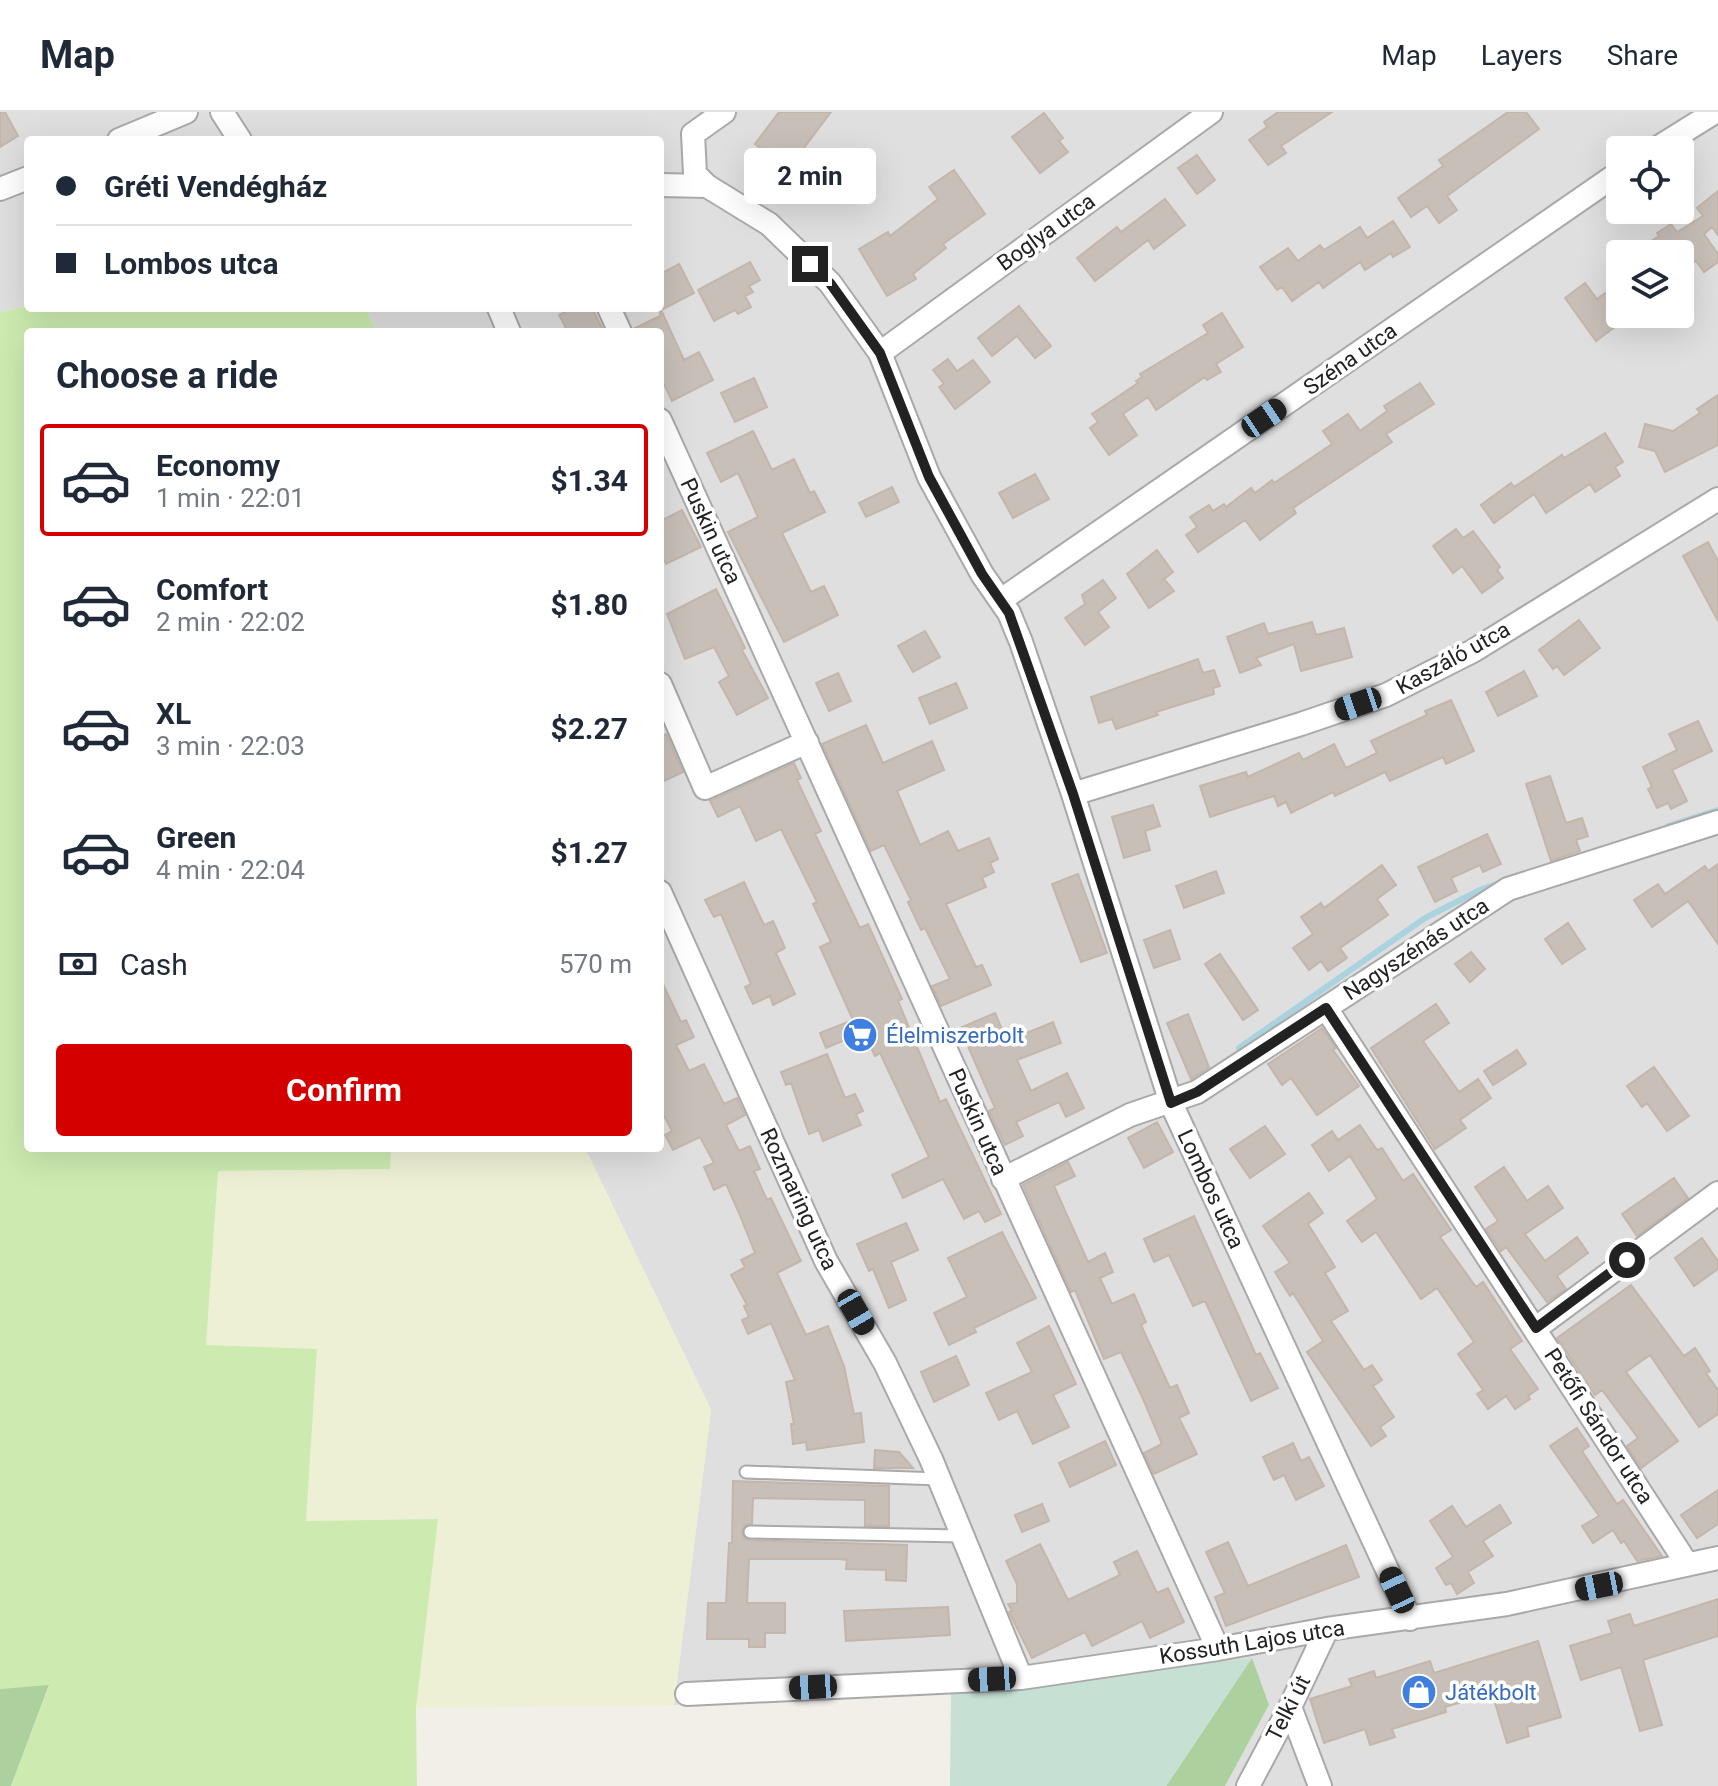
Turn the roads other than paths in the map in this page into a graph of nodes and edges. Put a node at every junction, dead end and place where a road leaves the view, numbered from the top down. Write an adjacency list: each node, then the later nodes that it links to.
1 (186, 112): 7 (street)
2 (222, 112): 8 (street)
3 (724, 112): 13 (street)
4 (1211, 112): 15 (street, Boglya utca)
5 (1714, 112): 6 (street); 9 (street)
6 (1718, 120)
7 (129, 136)
8 (237, 136)
9 (1676, 136)
10 (24, 180): 14 (street)
11 (1606, 182): 18 (street, Széna utca)
12 (664, 185): 13 (street)
13 (707, 186): 15 (street, Lombos utca)
14 (0, 189)
15 (880, 353): 18 (street, Lombos utca)
16 (664, 429): 20 (street, Puskin utca)
17 (1718, 499): 21 (street, Kaszáló utca)
18 (1001, 600): 21 (street, Lombos utca)
19 (664, 693): 20 (street)
20 (807, 742): 26 (street, Puskin utca)
21 (1073, 794): 25 (street, Lombos utca)
22 (1718, 822): 24 (street, Nagyszénás utca)
23 (664, 901): 30 (street, Rozmaring utca)
24 (1326, 1008): 25 (street, Nagyszénás utca); 28 (street, Petőfi Sándor utca)
25 (1171, 1103): 26 (street, Nagyszénás utca); 35 (street, Lombos utca)
26 (1003, 1179): 37 (street, Puskin utca)
27 (1718, 1193): 28 (street)
28 (1536, 1328): 34 (street, Petőfi Sándor utca)
29 (746, 1472): 30 (lane)
30 (939, 1479): 32 (street, Rozmaring utca)
31 (750, 1532): 32 (lane)
32 (962, 1536): 38 (street, Rozmaring utca)
33 (1718, 1558): 34 (street, Kossuth Lajos utca)
34 (1687, 1564): 35 (street, Kossuth Lajos utca)
35 (1410, 1619): 36 (street, Kossuth Lajos utca)
36 (1327, 1629): 37 (street, Kossuth Lajos utca); 40 (street, Telki út)
37 (1218, 1649): 38 (street, Kossuth Lajos utca)
38 (1021, 1678): 39 (street, Kossuth Lajos utca)
39 (687, 1694)
40 (1290, 1707): 41 (street, Telki út); 42 (street)
41 (1248, 1786)
42 (1320, 1786)

